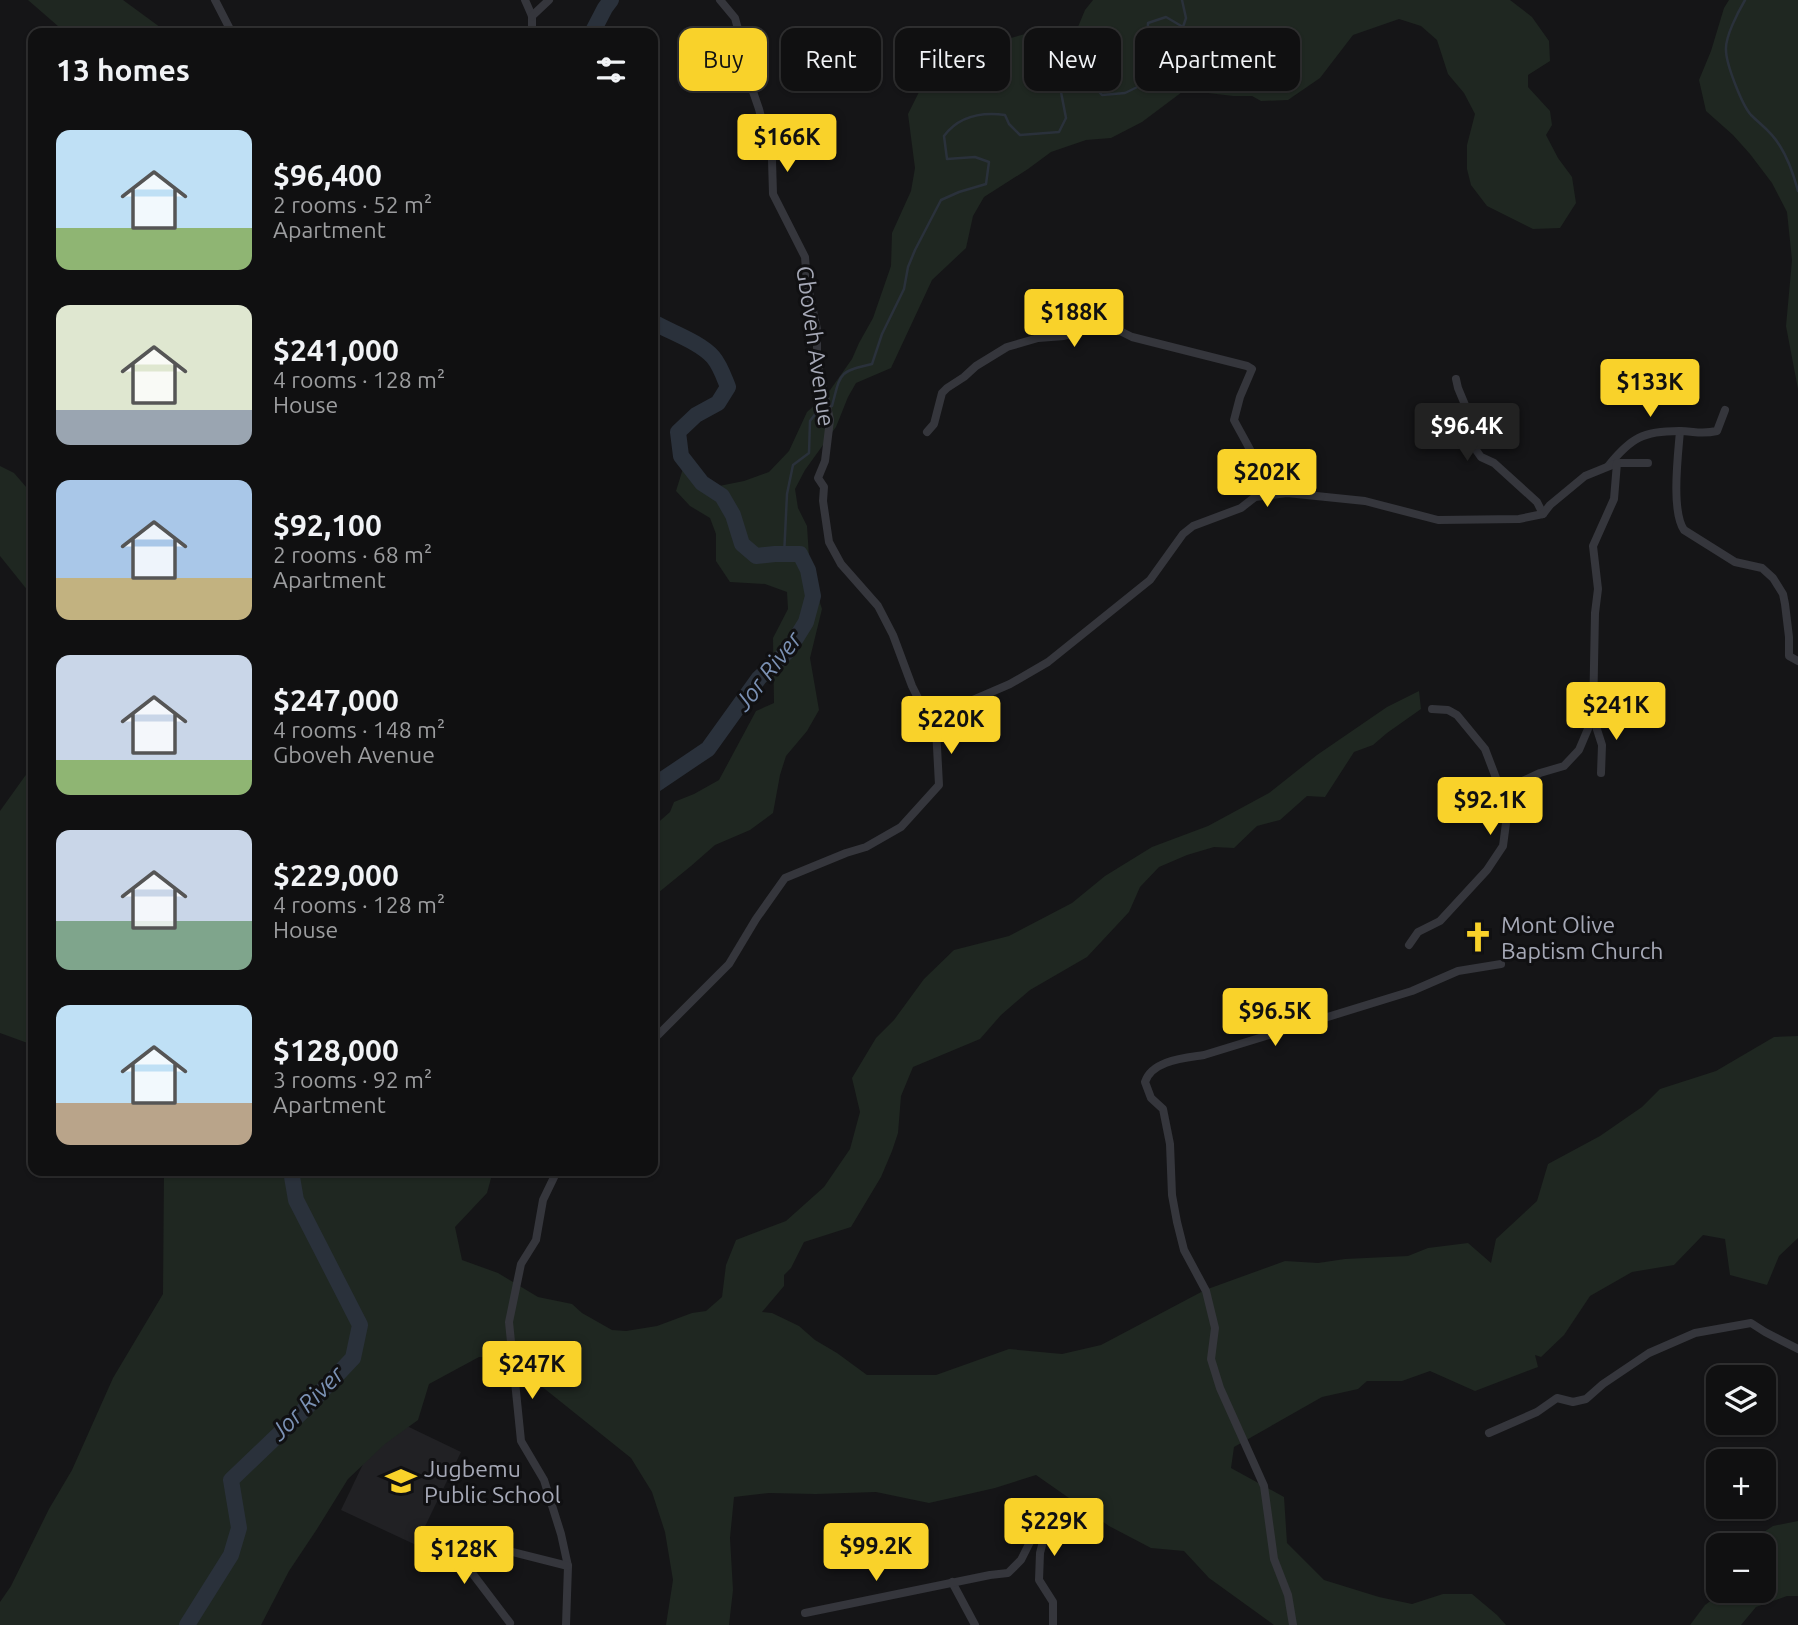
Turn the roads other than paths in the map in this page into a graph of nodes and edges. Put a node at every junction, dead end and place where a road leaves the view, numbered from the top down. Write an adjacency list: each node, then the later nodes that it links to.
1 (215, 0): 6 (street)
2 (525, 0): 5 (street)
3 (549, 0): 5 (street)
4 (720, 0): 20 (street, Gboveh Avenue)
5 (532, 16): 7 (street)
6 (230, 28)
7 (532, 28)
8 (1457, 379): 16 (street)
9 (1725, 410): 10 (street)
10 (1680, 431): 14 (street); 17 (street)
11 (927, 432): 15 (street)
12 (1617, 463): 13 (street); 14 (street); 19 (street)
13 (1648, 463)
14 (1606, 469): 16 (street)
15 (1255, 497): 16 (street); 20 (street)
16 (1543, 514)
17 (1798, 661)
18 (1432, 709): 22 (street)
19 (1593, 717): 21 (street); 22 (street)
20 (936, 728): 25 (street, Gboveh Avenue)
21 (1601, 773)
22 (1501, 791): 23 (street)
23 (1409, 945)
24 (1501, 964): 38 (street)
25 (658, 1035)
26 (555, 1176): 31 (street)
27 (1798, 1349): 28 (street)
28 (1489, 1433)
29 (426, 1530): 30 (street)
30 (436, 1533): 31 (street); 34 (street)
31 (568, 1566): 35 (street)
32 (952, 1583): 33 (street); 36 (street); 37 (street)
33 (805, 1613)
34 (510, 1623)
35 (566, 1625)
36 (975, 1625)
37 (1054, 1625)
38 (1293, 1625)

